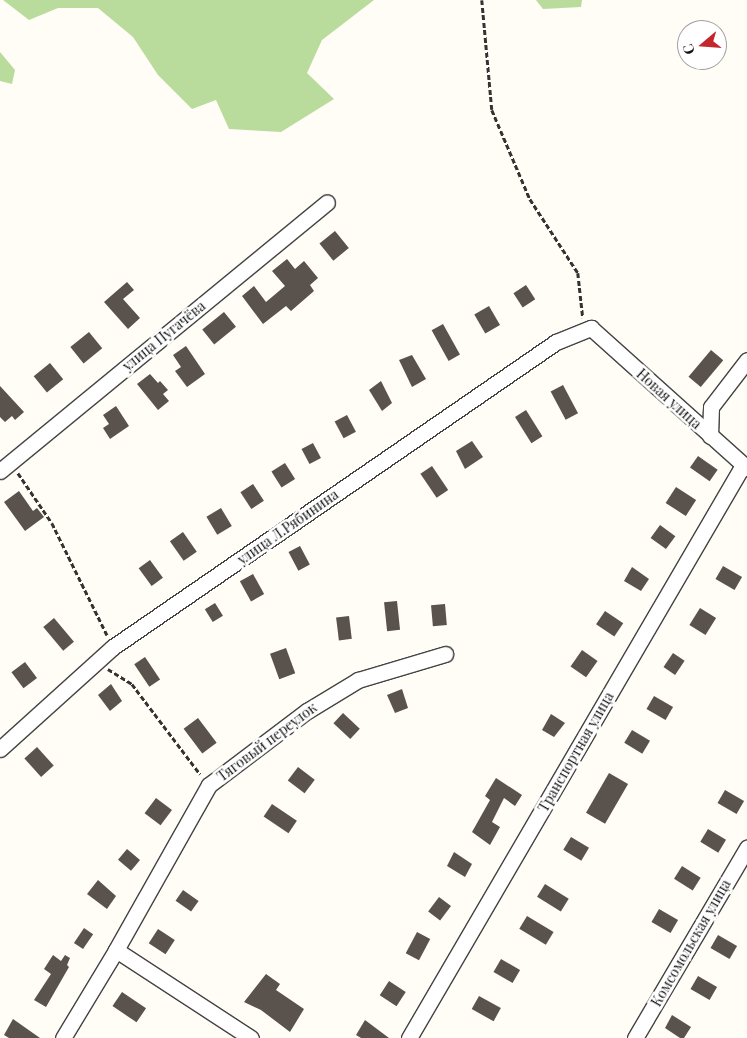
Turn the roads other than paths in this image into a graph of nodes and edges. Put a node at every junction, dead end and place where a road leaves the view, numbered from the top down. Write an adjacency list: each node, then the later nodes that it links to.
1 (328, 202): 5 (street, улица Пугачёва)
2 (588, 329): 4 (street, Новая улица); 8 (street, улица Л.Рябинина)
3 (747, 360): 4 (street)
4 (710, 436): 6 (street, Новая улица)
5 (5, 467)
6 (745, 467): 13 (street, Транспортная улица)
7 (446, 654): 10 (street, Тяговый переулок)
8 (0, 749)
9 (747, 848): 14 (street, Комсомольская улица)
10 (116, 950): 11 (street, Тяговый переулок); 12 (street)
11 (63, 1038)
12 (251, 1038)
13 (409, 1038)
14 (635, 1038)

